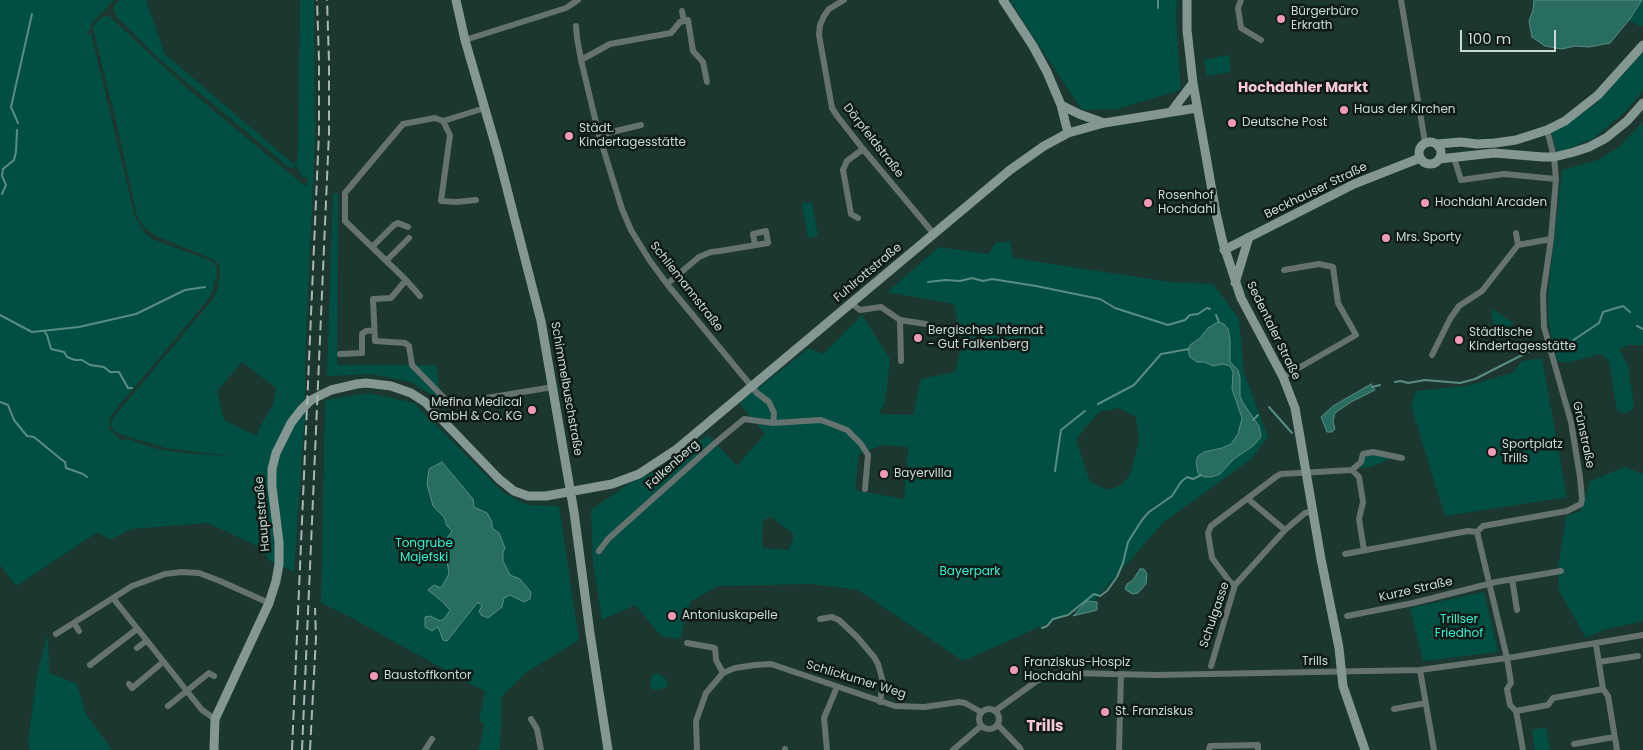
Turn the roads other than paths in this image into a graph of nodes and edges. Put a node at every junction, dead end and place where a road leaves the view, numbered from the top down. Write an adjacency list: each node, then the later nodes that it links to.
1 (456, 0): 11 (street, Schimmelbuschstraße)
2 (578, 0): 11 (street)
3 (844, 0): 30 (street, Dörpfeldstraße)
4 (1003, 0): 18 (street)
5 (1187, 0): 16 (street, Sedentaler Straße)
6 (1241, 0): 12 (street)
7 (1401, 0): 28 (street)
8 (682, 11): 9 (street)
9 (684, 21): 14 (street); 15 (street)
10 (576, 26): 14 (street, Schliemannstraße)
11 (465, 40): 19 (street, Schimmelbuschstraße)
12 (1261, 40)
13 (1643, 45): 25 (street)
14 (581, 60): 27 (street, Schliemannstraße)
15 (707, 82)
16 (1193, 83): 20 (street, Sedentaler Straße); 21 (street)
17 (1643, 103): 31 (street)
18 (1061, 105): 23 (street); 26 (street)
19 (485, 108): 22 (street); 63 (street, Schimmelbuschstraße)
20 (1197, 108): 21 (street, Fuhlrottstraße); 41 (street, Sedentaler Straße)
21 (1171, 112): 23 (street, Fuhlrottstraße)
22 (443, 121): 36 (street); 47 (street)
23 (1104, 123): 26 (street, Fuhlrottstraße)
24 (641, 126): 27 (street)
25 (1547, 130): 29 (street); 31 (street, Grünstraße)
26 (1068, 133): 40 (street, Fuhlrottstraße)
27 (600, 135): 53 (street, Schliemannstraße)
28 (1425, 142): 29 (street); 32 (street)
29 (1438, 144): 34 (street)
30 (862, 149): 37 (street); 40 (street, Dörpfeldstraße)
31 (1554, 157): 33 (street); 35 (street, Grünstraße)
32 (1420, 158): 34 (street); 42 (street, Beckhauser Straße)
33 (1454, 158): 34 (street); 35 (street)
34 (1439, 159)
35 (1556, 178): 44 (street, Grünstraße)
36 (476, 200)
37 (858, 218)
38 (408, 227): 47 (street)
39 (1516, 233): 46 (street)
40 (934, 234): 55 (street, Fuhlrottstraße)
41 (1221, 237): 42 (street); 48 (street, Sedentaler Straße)
42 (1249, 237): 48 (street, Beckhauser Straße); 52 (street)
43 (409, 238): 49 (street)
44 (1551, 238): 46 (street); 74 (street, Grünstraße)
45 (755, 245): 53 (street)
46 (1518, 245): 60 (street)
47 (372, 247): 49 (street)
48 (1224, 250): 52 (street, Sedentaler Straße)
49 (386, 261): 51 (street)
50 (1284, 270): 62 (street)
51 (406, 280): 54 (street); 58 (street)
52 (1235, 283): 62 (street, Sedentaler Straße)
53 (667, 284): 64 (street, Schliemannstraße)
54 (420, 296)
55 (851, 303): 56 (street); 64 (street, Fuhlrottstraße)
56 (900, 320): 57 (street); 61 (street)
57 (926, 324)
58 (374, 330): 59 (street); 63 (street)
59 (340, 354)
60 (1432, 355)
61 (901, 361)
62 (1283, 377): 68 (street, Sedentaler Straße)
63 (553, 387): 70 (street, Schimmelbuschstraße)
64 (752, 387): 65 (street); 70 (street, Fuhlrottstraße)
65 (773, 423): 69 (street, Falkenberg); 76 (street, Falkenberg)
66 (1402, 458): 67 (street)
67 (1352, 470): 68 (street); 75 (street)
68 (1307, 472): 71 (street); 72 (street, Sedentaler Straße)
69 (865, 489)
70 (571, 492): 83 (street, Hauptstraße); 128 (street, Schimmelbuschstraße)
71 (1248, 499): 73 (street); 81 (street)
72 (1313, 510): 73 (street, Schulgasse); 104 (street, Sedentaler Straße)
73 (1285, 530): 81 (street, Schulgasse)
74 (1477, 532): 75 (street, Grünstraße); 80 (street)
75 (1364, 550): 77 (street, Grünstraße)
76 (599, 551)
77 (1344, 554)
78 (1561, 571): 79 (street, Kurze Straße)
79 (1512, 580): 80 (street, Kurze Straße); 84 (street)
80 (1489, 584): 85 (street, Kurze Straße); 97 (street)
81 (1235, 585): 101 (street, Schulgasse)
82 (112, 598): 83 (street); 87 (street); 88 (street)
83 (269, 603): 119 (street, Hauptstraße)
84 (1517, 610)
85 (1347, 616)
86 (820, 619): 111 (street)
87 (74, 623): 89 (street); 90 (street)
88 (137, 629): 92 (street); 100 (street)
89 (80, 631)
90 (56, 634)
91 (1643, 635): 94 (street, Trills)
92 (146, 641): 95 (street); 98 (street)
93 (687, 642): 103 (street)
94 (1596, 644): 97 (street, Trills); 99 (street)
95 (137, 648)
96 (1638, 656): 99 (street)
97 (1507, 658): 102 (street, Trills); 116 (street)
98 (163, 662): 107 (street); 110 (street)
99 (1599, 662): 109 (street)
100 (90, 665)
101 (1211, 666)
102 (1420, 670): 104 (street, Trills); 112 (street)
103 (723, 673): 108 (street, Schlickumer Weg); 129 (street)
104 (1342, 673): 105 (street, Trills); 136 (street, Sedentaler Straße)
105 (1121, 674): 115 (street, Trills); 133 (street)
106 (214, 676): 110 (street)
107 (129, 684)
108 (837, 686): 111 (street, Schlickumer Weg); 130 (street)
109 (1603, 689): 116 (street); 122 (street)
110 (186, 691): 113 (street); 119 (street)
111 (880, 702): 117 (street, Schlickumer Weg)
112 (1426, 703): 114 (street); 137 (street)
113 (168, 706)
114 (1394, 709)
115 (995, 711): 117 (street); 120 (street)
116 (1516, 711): 138 (street)
117 (981, 712): 121 (street)
118 (531, 719): 127 (street)
119 (215, 720): 125 (street, Hauptstraße)
120 (998, 725): 121 (street); 132 (street)
121 (981, 726): 131 (street)
122 (1614, 737): 124 (street); 139 (street)
123 (432, 739): 126 (street)
124 (1574, 744)
125 (214, 750)
126 (426, 750)
127 (541, 750)
128 (608, 750)
129 (697, 750)
130 (827, 750)
131 (953, 750)
132 (1021, 750)
133 (1119, 750)
134 (1209, 750): 135 (street)
135 (1258, 750)
136 (1365, 750)
137 (1434, 750)
138 (1523, 750)
139 (1617, 750)

